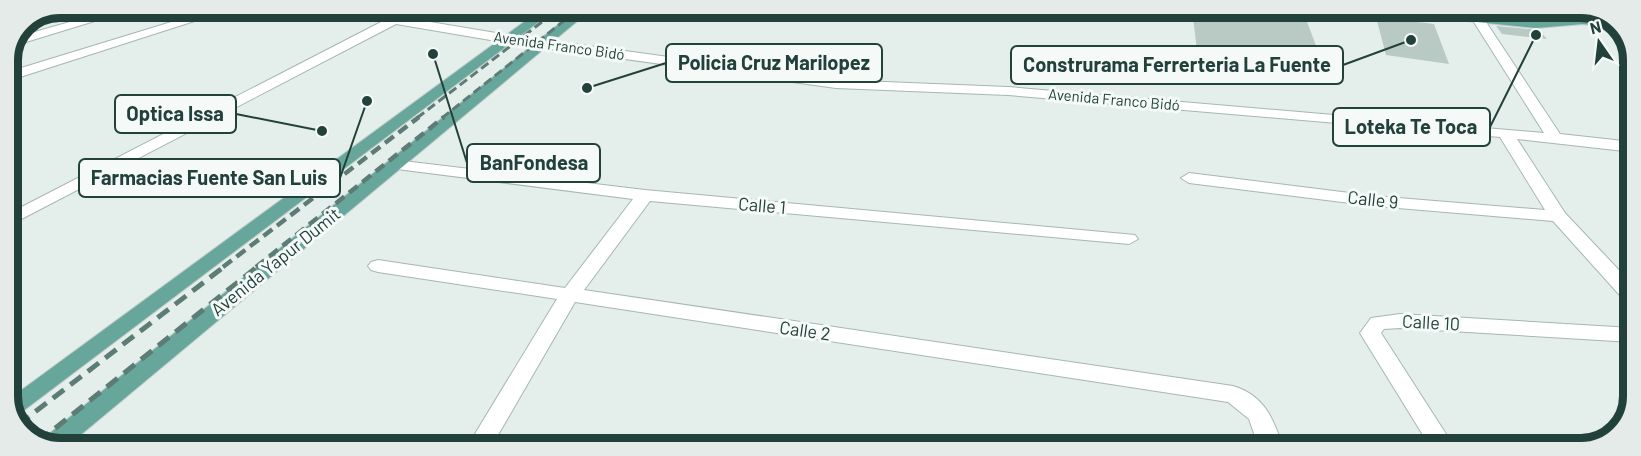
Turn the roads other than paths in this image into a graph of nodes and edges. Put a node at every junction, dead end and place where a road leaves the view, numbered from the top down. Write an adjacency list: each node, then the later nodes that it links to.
1 (96, 18): 12 (street)
2 (197, 18): 15 (street)
3 (386, 18): 9 (street, Avenida Franco Bidó)
4 (537, 18): 13 (main road)
5 (574, 18): 14 (main road, Avenida Yapur Dumit)
6 (1472, 18): 8 (main road)
7 (1560, 18): 10 (main road)
8 (1478, 19): 10 (main road); 17 (street)
9 (394, 20): 13 (street, Avenida Franco Bidó); 22 (street)
10 (1581, 21): 11 (main road)
11 (1601, 23)
12 (24, 39)
13 (508, 39): 14 (street, Avenida Franco Bidó); 29 (main road)
14 (542, 44): 16 (street, Avenida Franco Bidó); 19 (main road, Avenida Yapur Dumit)
15 (18, 73)
16 (1505, 133): 17 (street, Avenida Franco Bidó); 23 (street)
17 (1554, 138): 18 (street, Avenida Franco Bidó)
18 (1623, 146)
19 (395, 165): 21 (street, Calle 1); 30 (main road, Avenida Yapur Dumit)
20 (1189, 178): 23 (street, Calle 9)
21 (645, 195): 24 (street, Calle 1); 27 (street)
22 (18, 216)
23 (1558, 216): 26 (street)
24 (1129, 239)
25 (378, 266): 27 (street, Calle 2)
26 (1623, 286)
27 (569, 296): 31 (street); 32 (street, Calle 2)
28 (1623, 334): 33 (street, Calle 10)
29 (19, 404)
30 (60, 438)
31 (483, 438)
32 (1268, 438)
33 (1437, 438)

